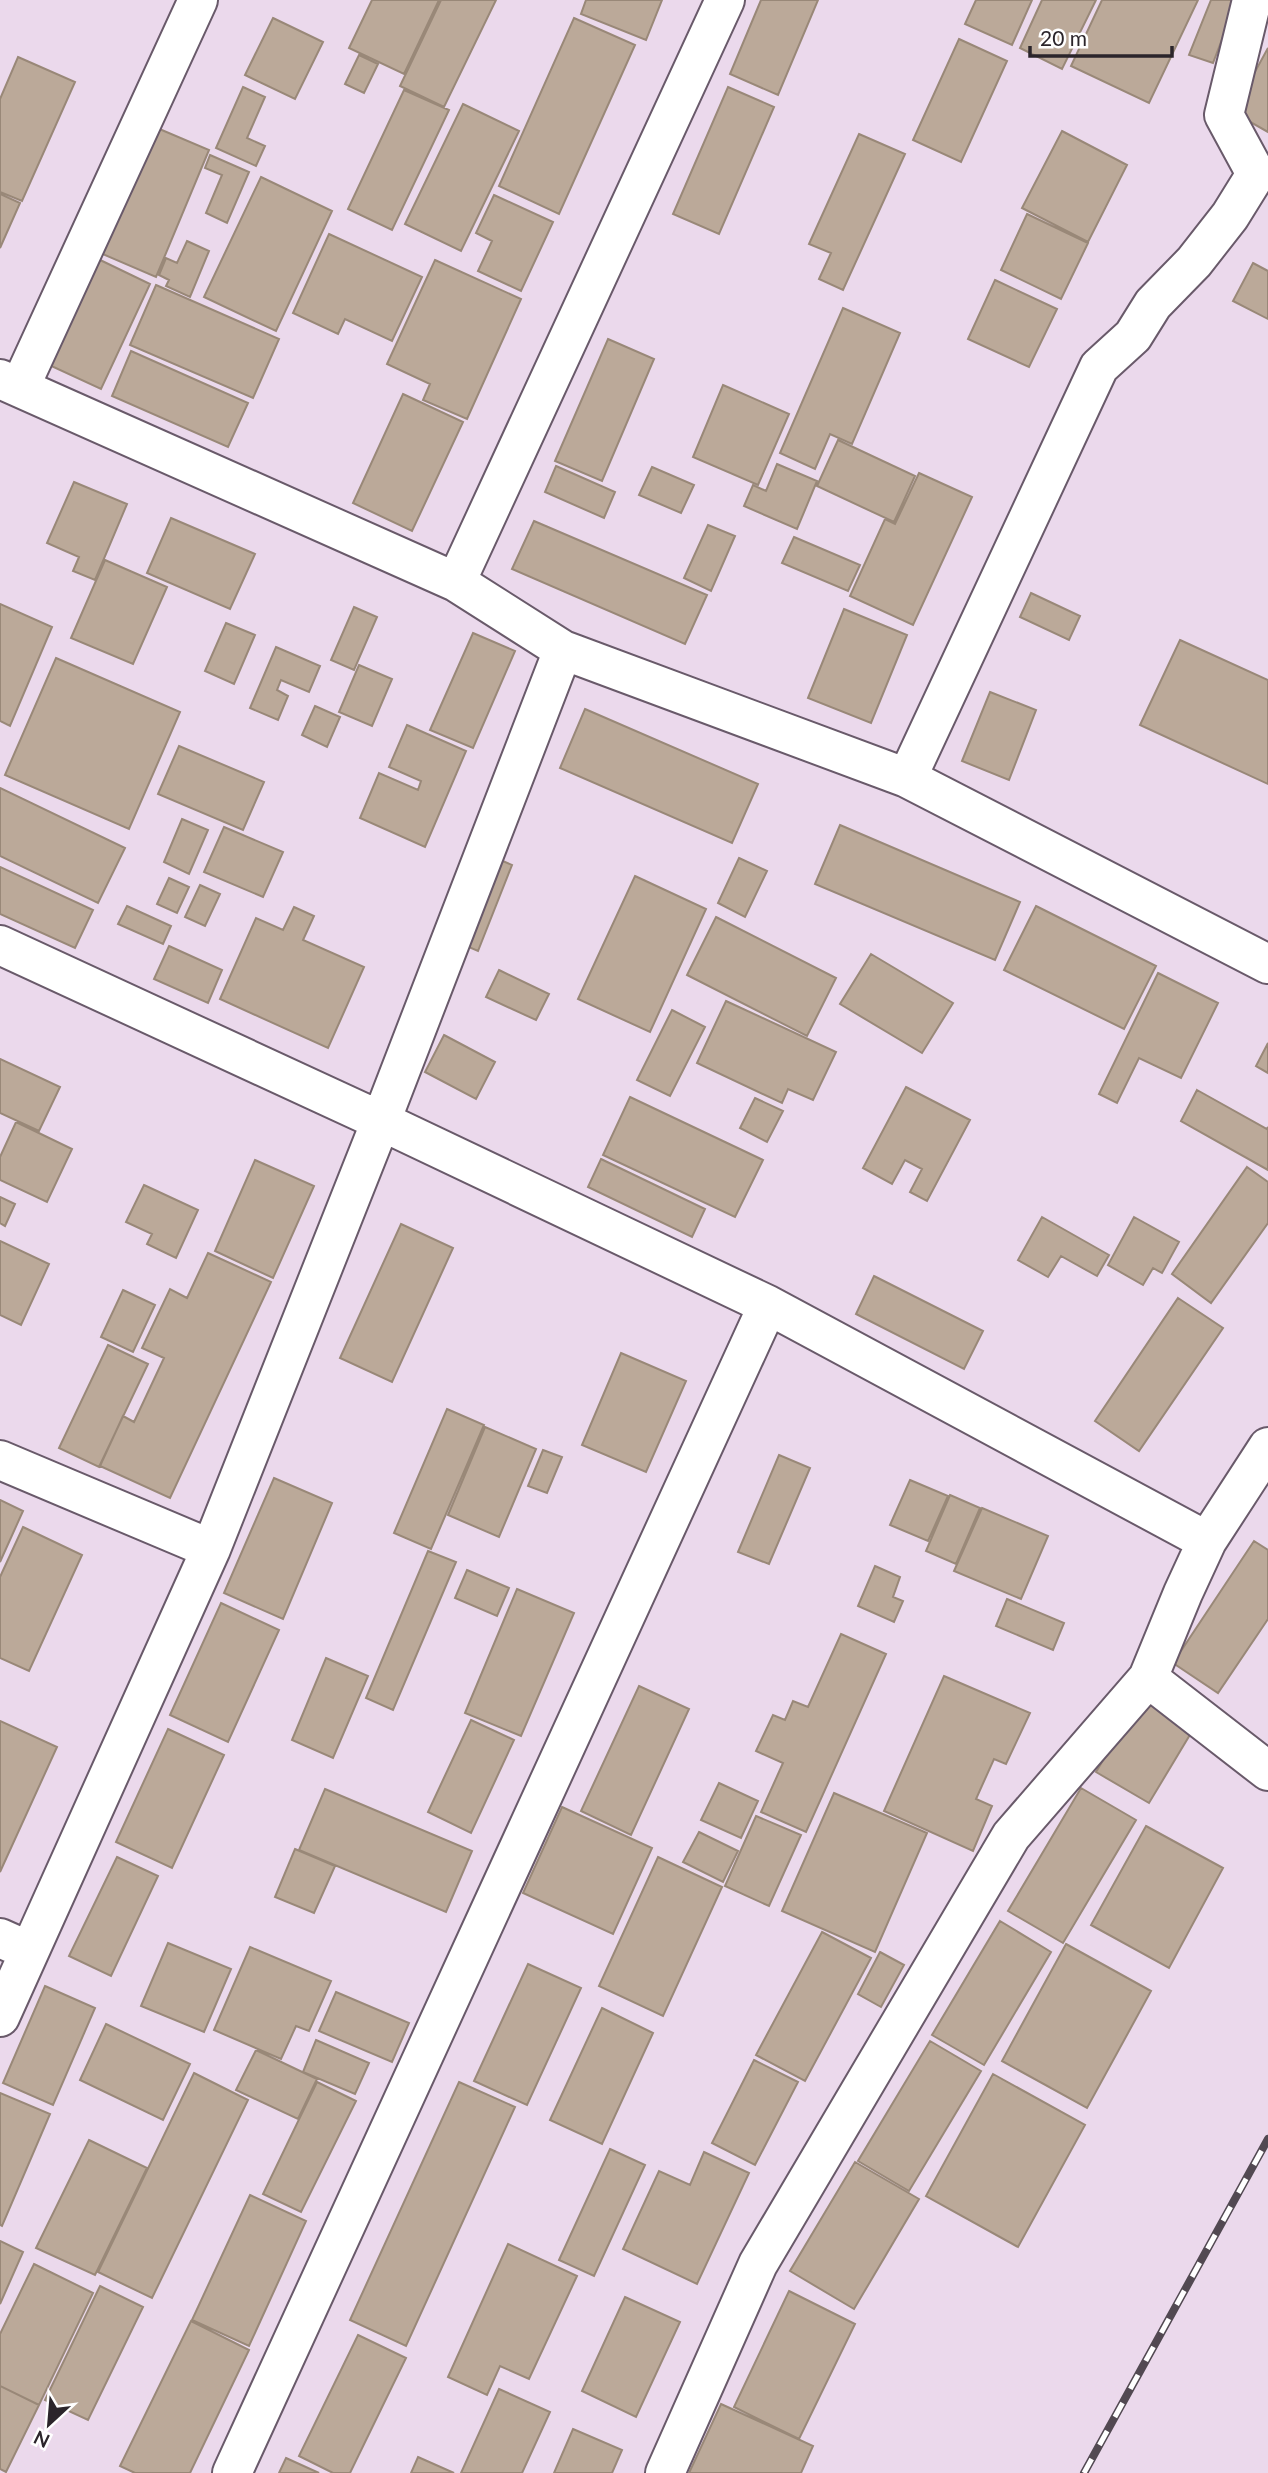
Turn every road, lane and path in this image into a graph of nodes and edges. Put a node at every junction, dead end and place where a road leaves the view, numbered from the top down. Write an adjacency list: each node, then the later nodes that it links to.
1 (198, 0): 4 (street)
2 (725, 0): 5 (street)
3 (1252, 0): 7 (street)
4 (10, 383): 5 (street)
5 (456, 582): 6 (street)
6 (563, 650): 7 (street); 10 (street)
7 (907, 778): 9 (street)
8 (0, 945): 10 (street)
9 (1268, 964)
10 (382, 1121): 11 (street); 15 (street)
11 (768, 1305): 14 (street); 20 (street)
12 (1268, 1447): 14 (street)
13 (0, 1460): 15 (street)
14 (1207, 1541): 16 (street)
15 (211, 1549): 18 (street)
16 (1148, 1678): 17 (street); 21 (street)
17 (1268, 1771)
18 (14, 1944): 19 (street)
19 (0, 2017)
20 (232, 2473)
21 (665, 2473)

